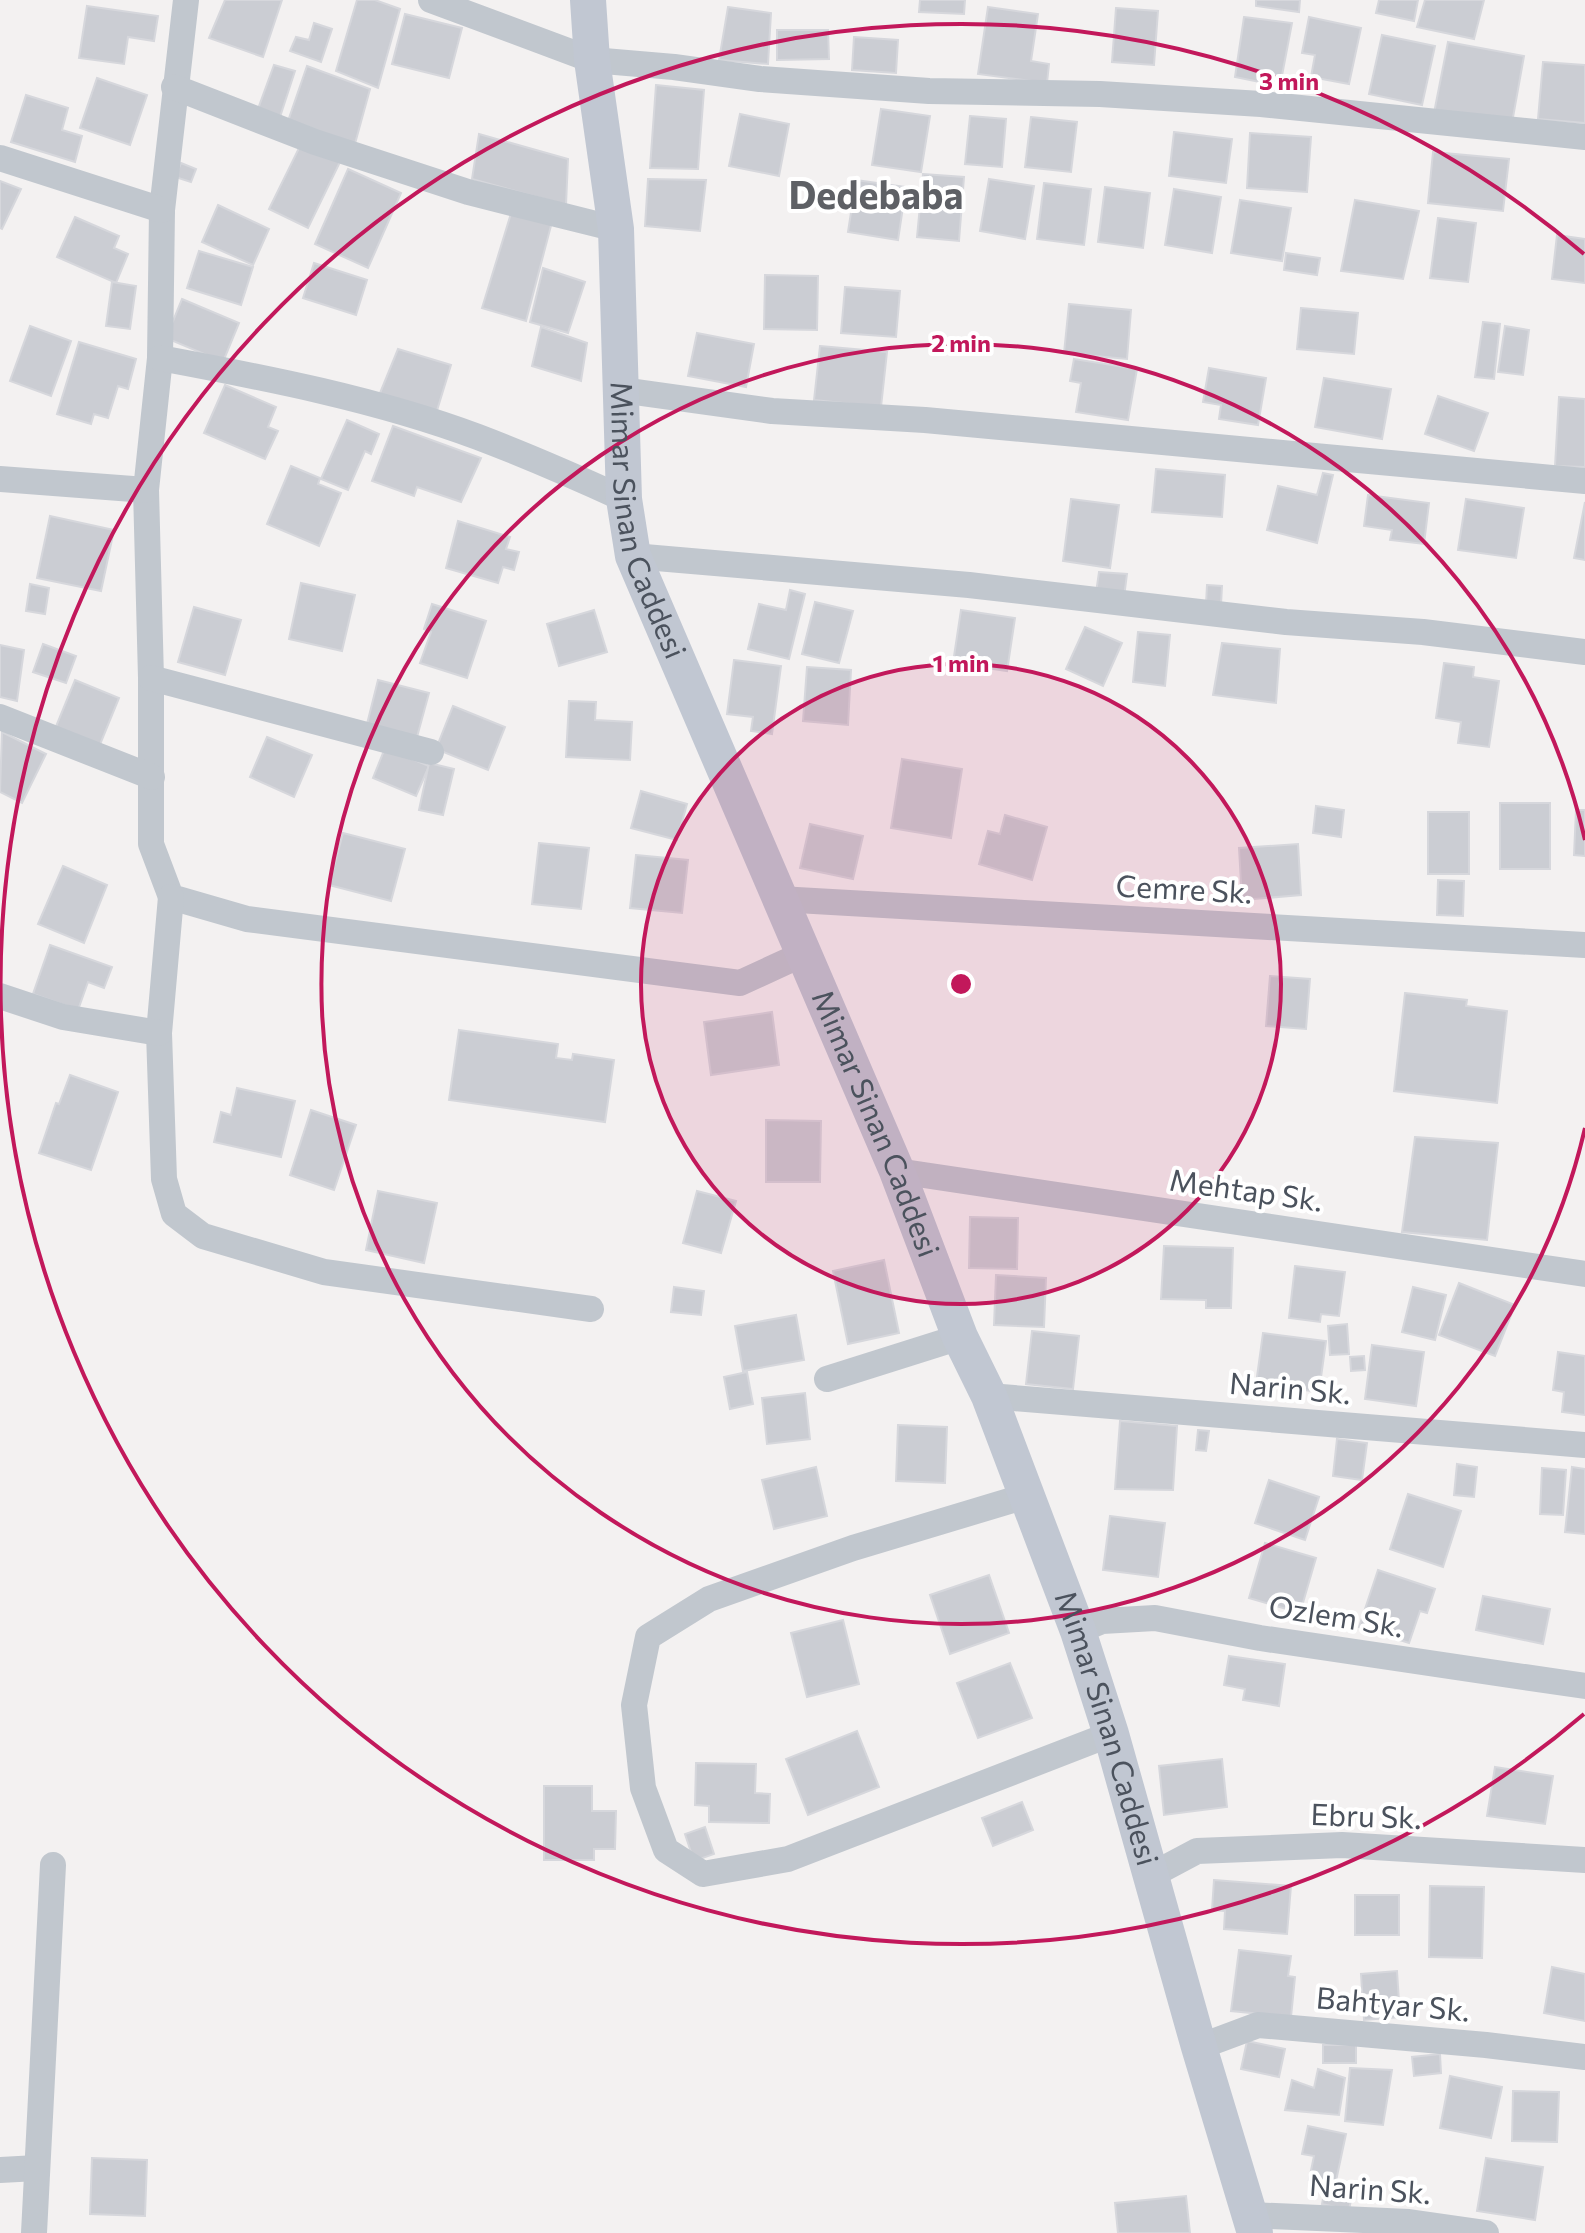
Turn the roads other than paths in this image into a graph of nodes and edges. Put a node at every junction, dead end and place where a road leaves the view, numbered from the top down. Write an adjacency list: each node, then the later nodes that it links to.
1 (186, 0): 5 (street)
2 (431, 0): 4 (street)
3 (588, 0): 4 (street, Mimar Sinan Caddesi)
4 (592, 60): 6 (street); 9 (street, Mimar Sinan Caddesi)
5 (174, 87): 8 (street); 9 (street)
6 (1585, 137)
7 (0, 158): 8 (street)
8 (162, 210): 10 (street)
9 (616, 229): 11 (street, Mimar Sinan Caddesi)
10 (160, 358): 14 (street); 15 (street)
11 (621, 390): 13 (street); 15 (street, Mimar Sinan Caddesi)
12 (0, 479): 14 (street)
13 (1585, 481)
14 (146, 490): 18 (street)
15 (624, 499): 16 (street, Mimar Sinan Caddesi)
16 (633, 556): 17 (street); 23 (street, Mimar Sinan Caddesi)
17 (1585, 652)
18 (151, 678): 20 (street); 21 (street)
19 (0, 717): 21 (street)
20 (431, 752)
21 (152, 777): 22 (street)
22 (171, 897): 25 (street); 27 (street)
23 (779, 899): 24 (street, Cemre Sk.); 25 (street, Mimar Sinan Caddesi)
24 (1585, 945)
25 (803, 954): 28 (street, Mimar Sinan Caddesi)
26 (0, 996): 27 (street)
27 (159, 1033): 30 (street)
28 (897, 1171): 29 (street, Mehtap Sk.); 31 (street, Mimar Sinan Caddesi)
29 (1585, 1274)
30 (591, 1309)
31 (960, 1337): 32 (street); 33 (street, Mimar Sinan Caddesi)
32 (827, 1379)
33 (989, 1396): 34 (street, Narin Sk.); 35 (street, Mimar Sinan Caddesi)
34 (1585, 1445)
35 (1026, 1496): 36 (street, Mimar Sinan Caddesi); 38 (street)
36 (1078, 1631): 37 (street, Ozlem Sk.); 38 (street, Mimar Sinan Caddesi)
37 (1585, 1686)
38 (1111, 1734): 41 (street, Mimar Sinan Caddesi)
39 (1585, 1860): 41 (street, Ebru Sk.)
40 (53, 1865): 44 (street)
41 (1150, 1876): 42 (street, Mimar Sinan Caddesi)
42 (1199, 2047): 43 (street, Bahtyar Sk.); 46 (street, Mimar Sinan Caddesi)
43 (1585, 2057)
44 (37, 2168): 45 (street); 47 (street)
45 (0, 2170)
46 (1252, 2224): 48 (street, Narin Sk.)
47 (34, 2233)
48 (1486, 2233)

